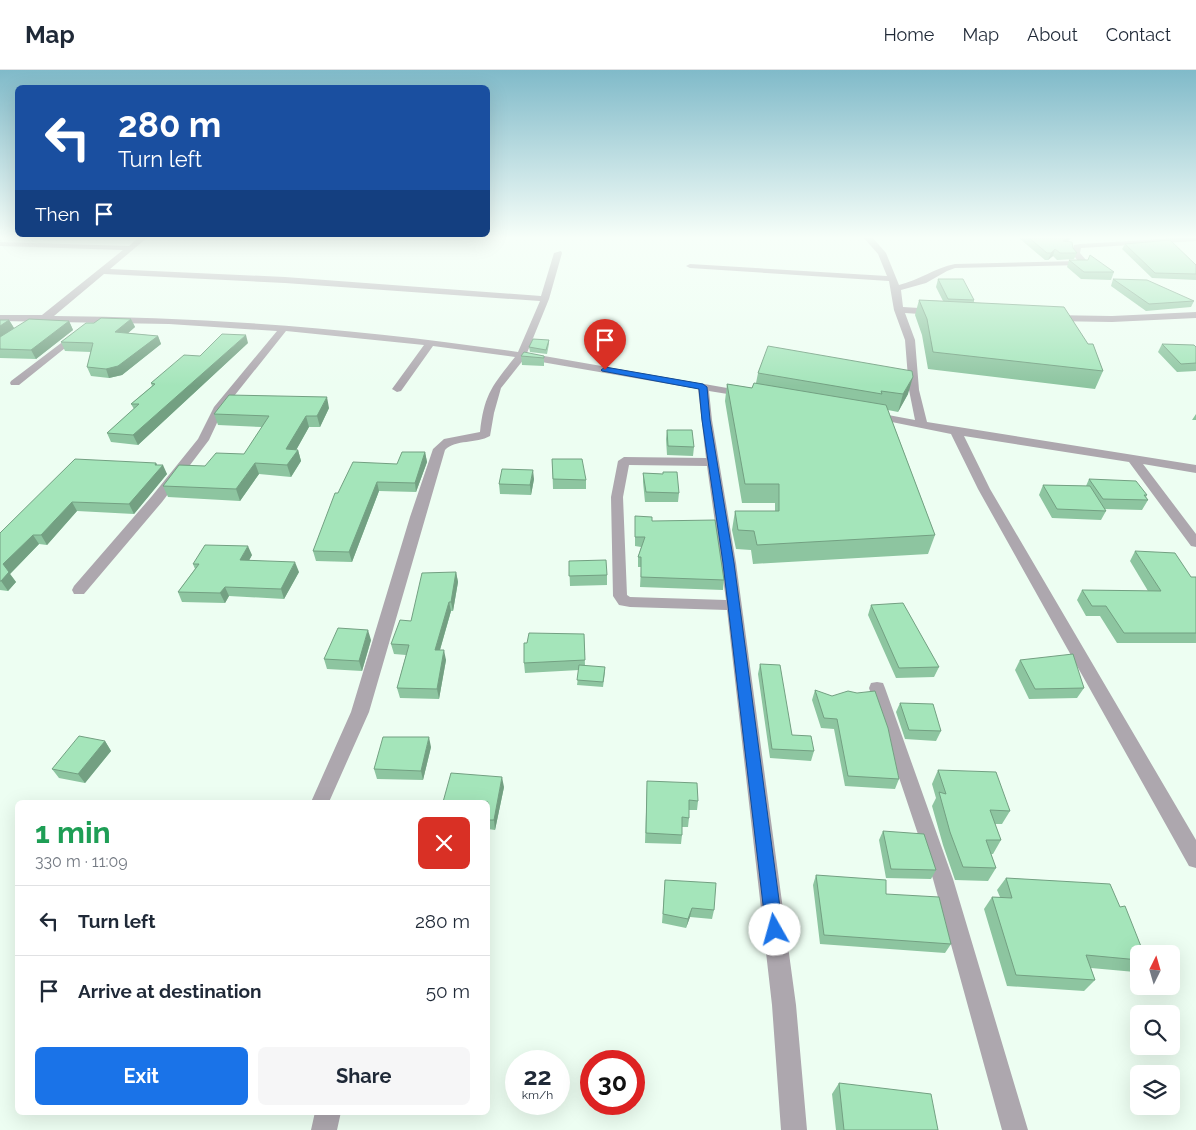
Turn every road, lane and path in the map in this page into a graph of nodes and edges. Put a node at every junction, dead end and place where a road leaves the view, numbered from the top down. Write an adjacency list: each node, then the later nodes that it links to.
1 (84, 286): 11 (street)
2 (373, 286): 6 (street)
3 (549, 286): 6 (street)
4 (906, 286): 5 (street)
5 (896, 289): 7 (street)
6 (545, 299): 17 (street)
7 (899, 310): 8 (street); 23 (street)
8 (948, 313)
9 (1196, 315): 12 (street)
10 (0, 318): 11 (street)
11 (42, 318): 13 (street); 14 (street)
12 (1039, 318)
13 (96, 319): 15 (street); 18 (street)
14 (23, 328)
15 (284, 328): 16 (street); 29 (street)
16 (430, 343): 17 (street); 20 (street)
17 (521, 356): 19 (street); 32 (street)
18 (15, 382)
19 (703, 387): 21 (street); 26 (street)
20 (397, 389)
21 (757, 396)
22 (863, 414): 23 (street)
23 (922, 424): 24 (street)
24 (956, 431): 25 (street); 33 (street)
25 (1134, 460): 27 (street); 28 (street)
26 (712, 462): 30 (street); 30 (street)
27 (1196, 469)
28 (1196, 543)
29 (79, 590)
30 (734, 605): 36 (street)
31 (877, 688): 37 (street)
32 (321, 800)
33 (1196, 859)
34 (327, 1115): 35 (street)
35 (324, 1130)
36 (794, 1130)
37 (1015, 1130)

